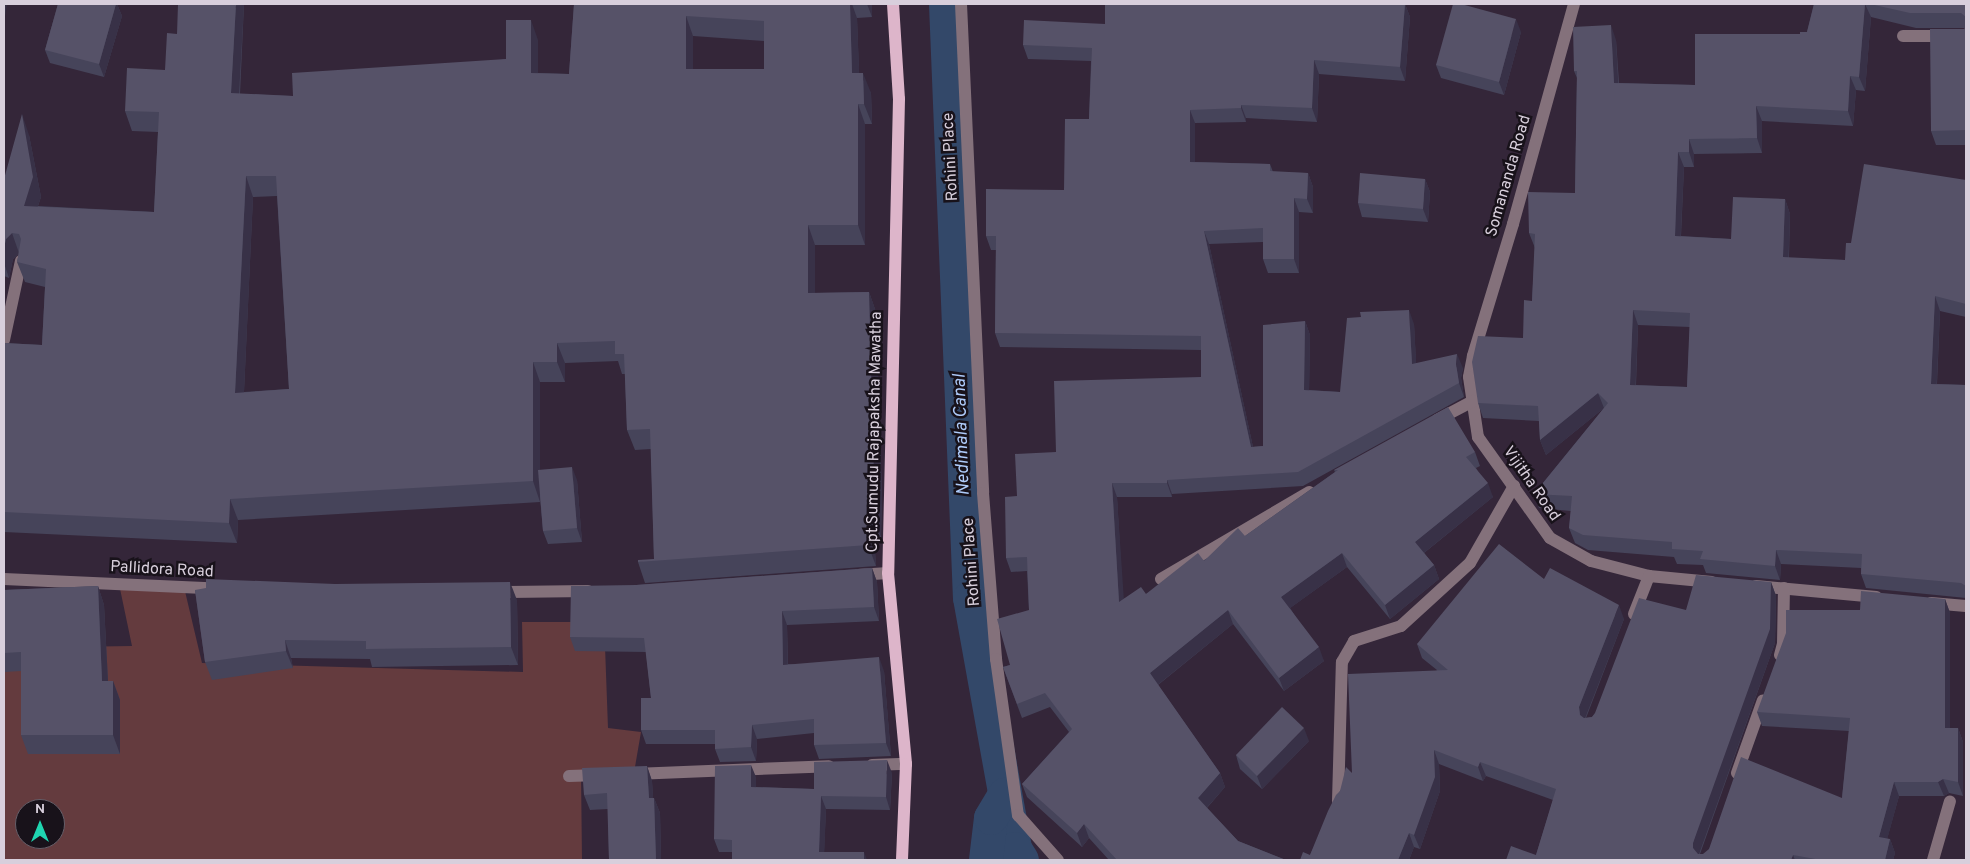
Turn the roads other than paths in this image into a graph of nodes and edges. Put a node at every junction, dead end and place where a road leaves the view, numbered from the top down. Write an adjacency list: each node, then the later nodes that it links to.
1 (893, 4): 13 (main road, Cpt.Sumudu Rajapaksha Mawatha)
2 (961, 4): 36 (street, Rohini Place)
3 (1574, 4): 8 (street, Somananda Road)
4 (1903, 36): 5 (street)
5 (1966, 36)
6 (22, 261): 7 (street)
7 (4, 340)
8 (1472, 356): 9 (street, Vijitha Road)
9 (1472, 401): 10 (street); 12 (street, Vijitha Road)
10 (1423, 428)
11 (1322, 484): 17 (street)
12 (1514, 486): 15 (street, Vijitha Road); 33 (street)
13 (888, 573): 14 (street); 30 (main road, Cpt.Sumudu Rajapaksha Mawatha)
14 (849, 576)
15 (1649, 576): 18 (street, Vijitha Road); 27 (street)
16 (4, 579): 21 (street, Pallidora Road)
17 (1161, 579)
18 (1726, 583)
19 (1746, 585): 20 (street)
20 (1784, 588): 24 (street); 28 (street)
21 (233, 589)
22 (601, 591): 23 (street)
23 (481, 592)
24 (1890, 599)
25 (1918, 602): 26 (street)
26 (1966, 606)
27 (1631, 622)
28 (1777, 663)
29 (1766, 691): 32 (street)
30 (906, 764): 31 (street); 35 (main road, Cpt.Sumudu Rajapaksha Mawatha)
31 (569, 776)
32 (1733, 785)
33 (1338, 801)
34 (1950, 801): 37 (street)
35 (902, 860)
36 (1058, 860)
37 (1933, 860)

